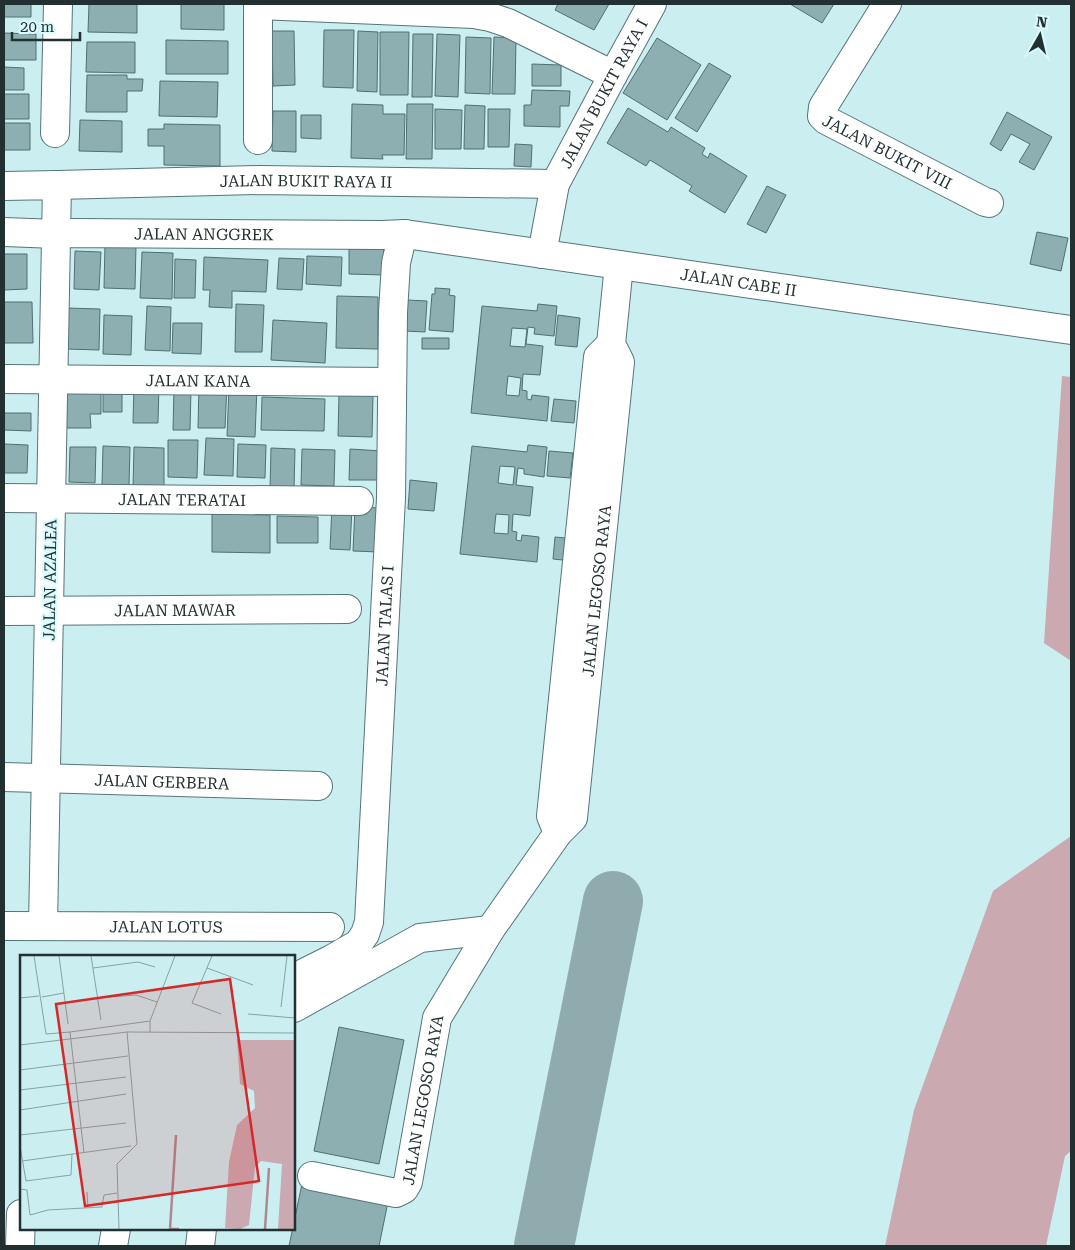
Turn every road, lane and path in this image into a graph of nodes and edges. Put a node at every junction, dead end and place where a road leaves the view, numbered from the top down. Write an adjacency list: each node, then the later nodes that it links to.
1 (58, 4): 6 (street)
2 (258, 4): 5 (street); 7 (street)
3 (652, 4): 5 (street, JALAN BUKIT RAYA I)
4 (887, 4): 11 (street, JALAN BUKIT VIII)
5 (613, 75): 8 (street, JALAN BUKIT RAYA I)
6 (54, 134)
7 (258, 140)
8 (555, 184): 9 (street, JALAN BUKIT RAYA II); 15 (street, JALAN BUKIT RAYA I)
9 (57, 185): 10 (street, JALAN BUKIT RAYA II); 13 (street, JALAN AZALEA)
10 (4, 186)
11 (990, 203)
12 (4, 232): 13 (street, JALAN ANGGREK)
13 (56, 234): 14 (street, JALAN ANGGREK); 19 (street, JALAN AZALEA)
14 (405, 234): 15 (street, JALAN CABE II); 20 (street, JALAN TALAS I)
15 (542, 254): 16 (street, JALAN CABE II)
16 (620, 265): 17 (street, JALAN CABE II); 33 (street, JALAN LEGOSO RAYA)
17 (1071, 330)
18 (4, 379): 19 (street, JALAN KANA)
19 (54, 380): 20 (street, JALAN KANA); 22 (street, JALAN AZALEA)
20 (392, 382): 34 (street, JALAN TALAS I)
21 (4, 498): 22 (street, JALAN TERATAI)
22 (52, 499): 23 (street, JALAN TERATAI); 25 (street, JALAN AZALEA)
23 (359, 501)
24 (347, 609): 25 (street, JALAN MAWAR)
25 (50, 610): 26 (street, JALAN MAWAR); 28 (street, JALAN AZALEA)
26 (4, 611)
27 (4, 777): 28 (street, JALAN GERBERA)
28 (46, 779): 29 (street, JALAN GERBERA); 31 (street, JALAN AZALEA)
29 (318, 786)
30 (4, 926): 31 (street, JALAN LOTUS)
31 (44, 926): 32 (street, JALAN LOTUS)
32 (330, 928)
33 (490, 930): 35 (street); 36 (street, JALAN LEGOSO RAYA)
34 (295, 978)
35 (295, 1007)
36 (312, 1176)
37 (20, 1230): 40 (street)
38 (116, 1230): 41 (street)
39 (202, 1230): 42 (street)
40 (20, 1246)
41 (113, 1246)
42 (200, 1246)

